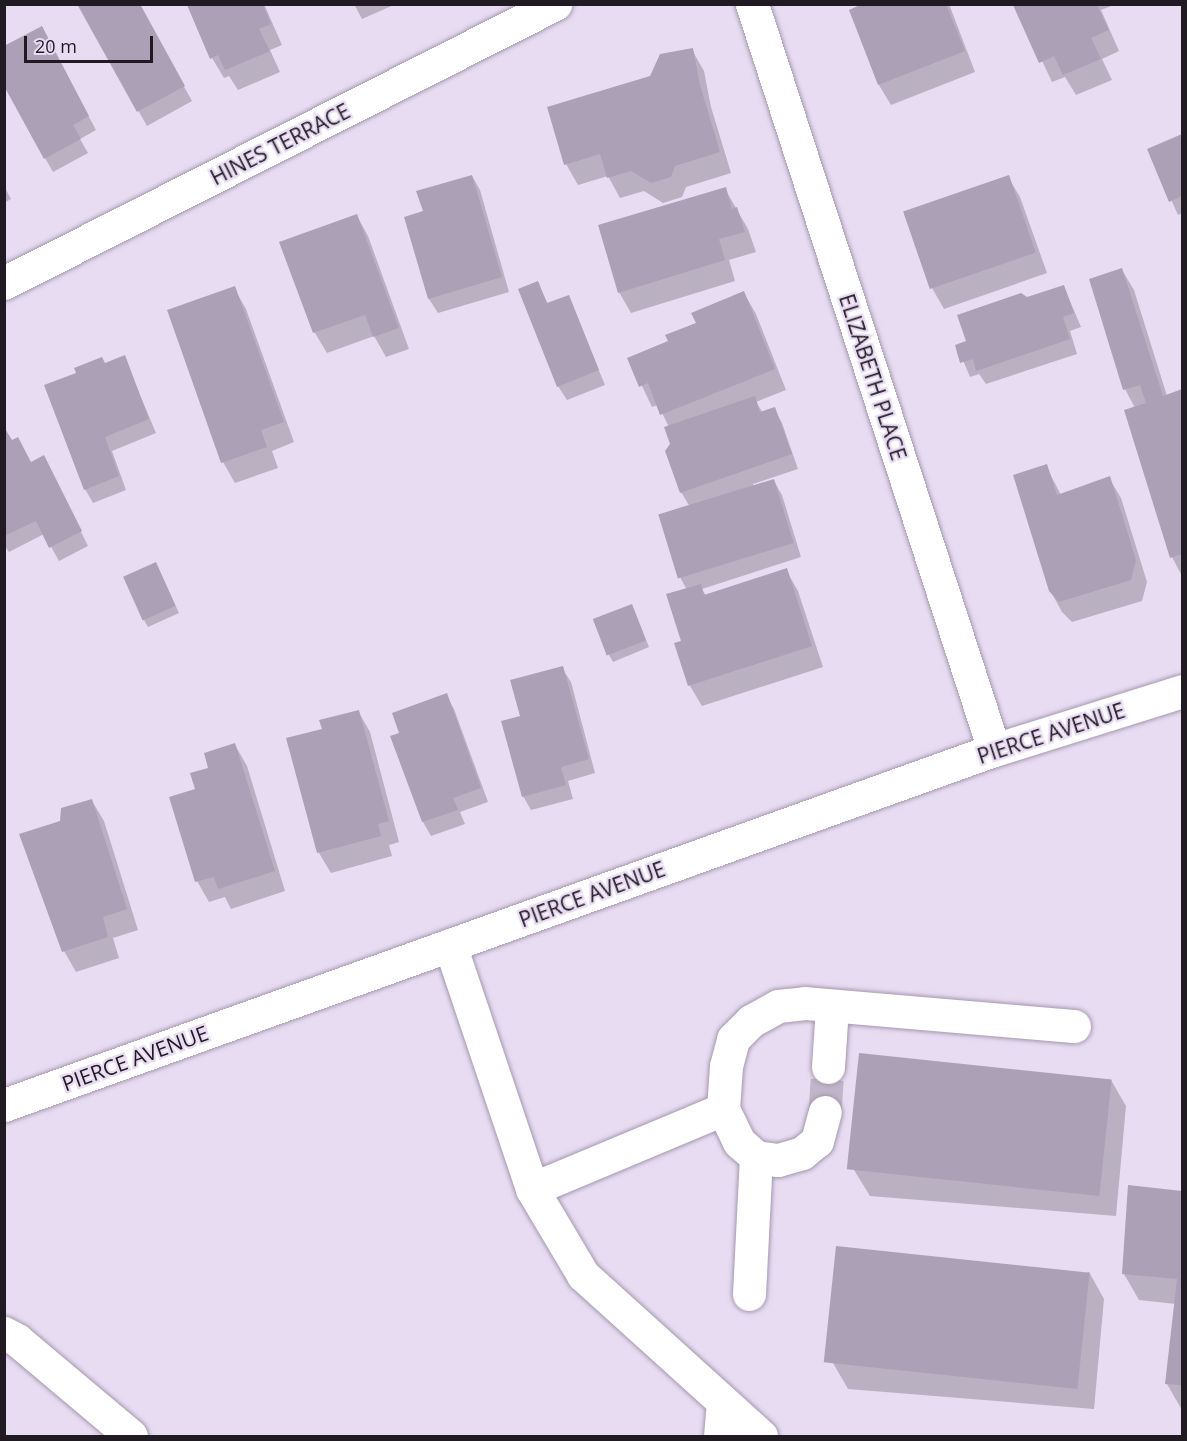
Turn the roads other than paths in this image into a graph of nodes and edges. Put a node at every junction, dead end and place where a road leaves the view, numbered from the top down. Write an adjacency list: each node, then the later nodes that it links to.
1 (555, 4): 3 (street, HINES TERRACE)
2 (752, 4): 5 (street, ELIZABETH PLACE)
3 (4, 284)
4 (1182, 691): 5 (street, PIERCE AVENUE)
5 (994, 750): 6 (street, PIERCE AVENUE)
6 (450, 945): 10 (street, PIERCE AVENUE); 14 (street)
7 (832, 1006): 8 (street); 9 (street); 11 (street)
8 (1074, 1026)
9 (828, 1066)
10 (4, 1105)
11 (723, 1108): 13 (street); 14 (street)
12 (825, 1112): 13 (street)
13 (756, 1157): 15 (street)
14 (532, 1189): 17 (street)
15 (749, 1294)
16 (4, 1333): 18 (street)
17 (723, 1403): 19 (street); 20 (street)
18 (130, 1437)
19 (720, 1437)
20 (761, 1437)

